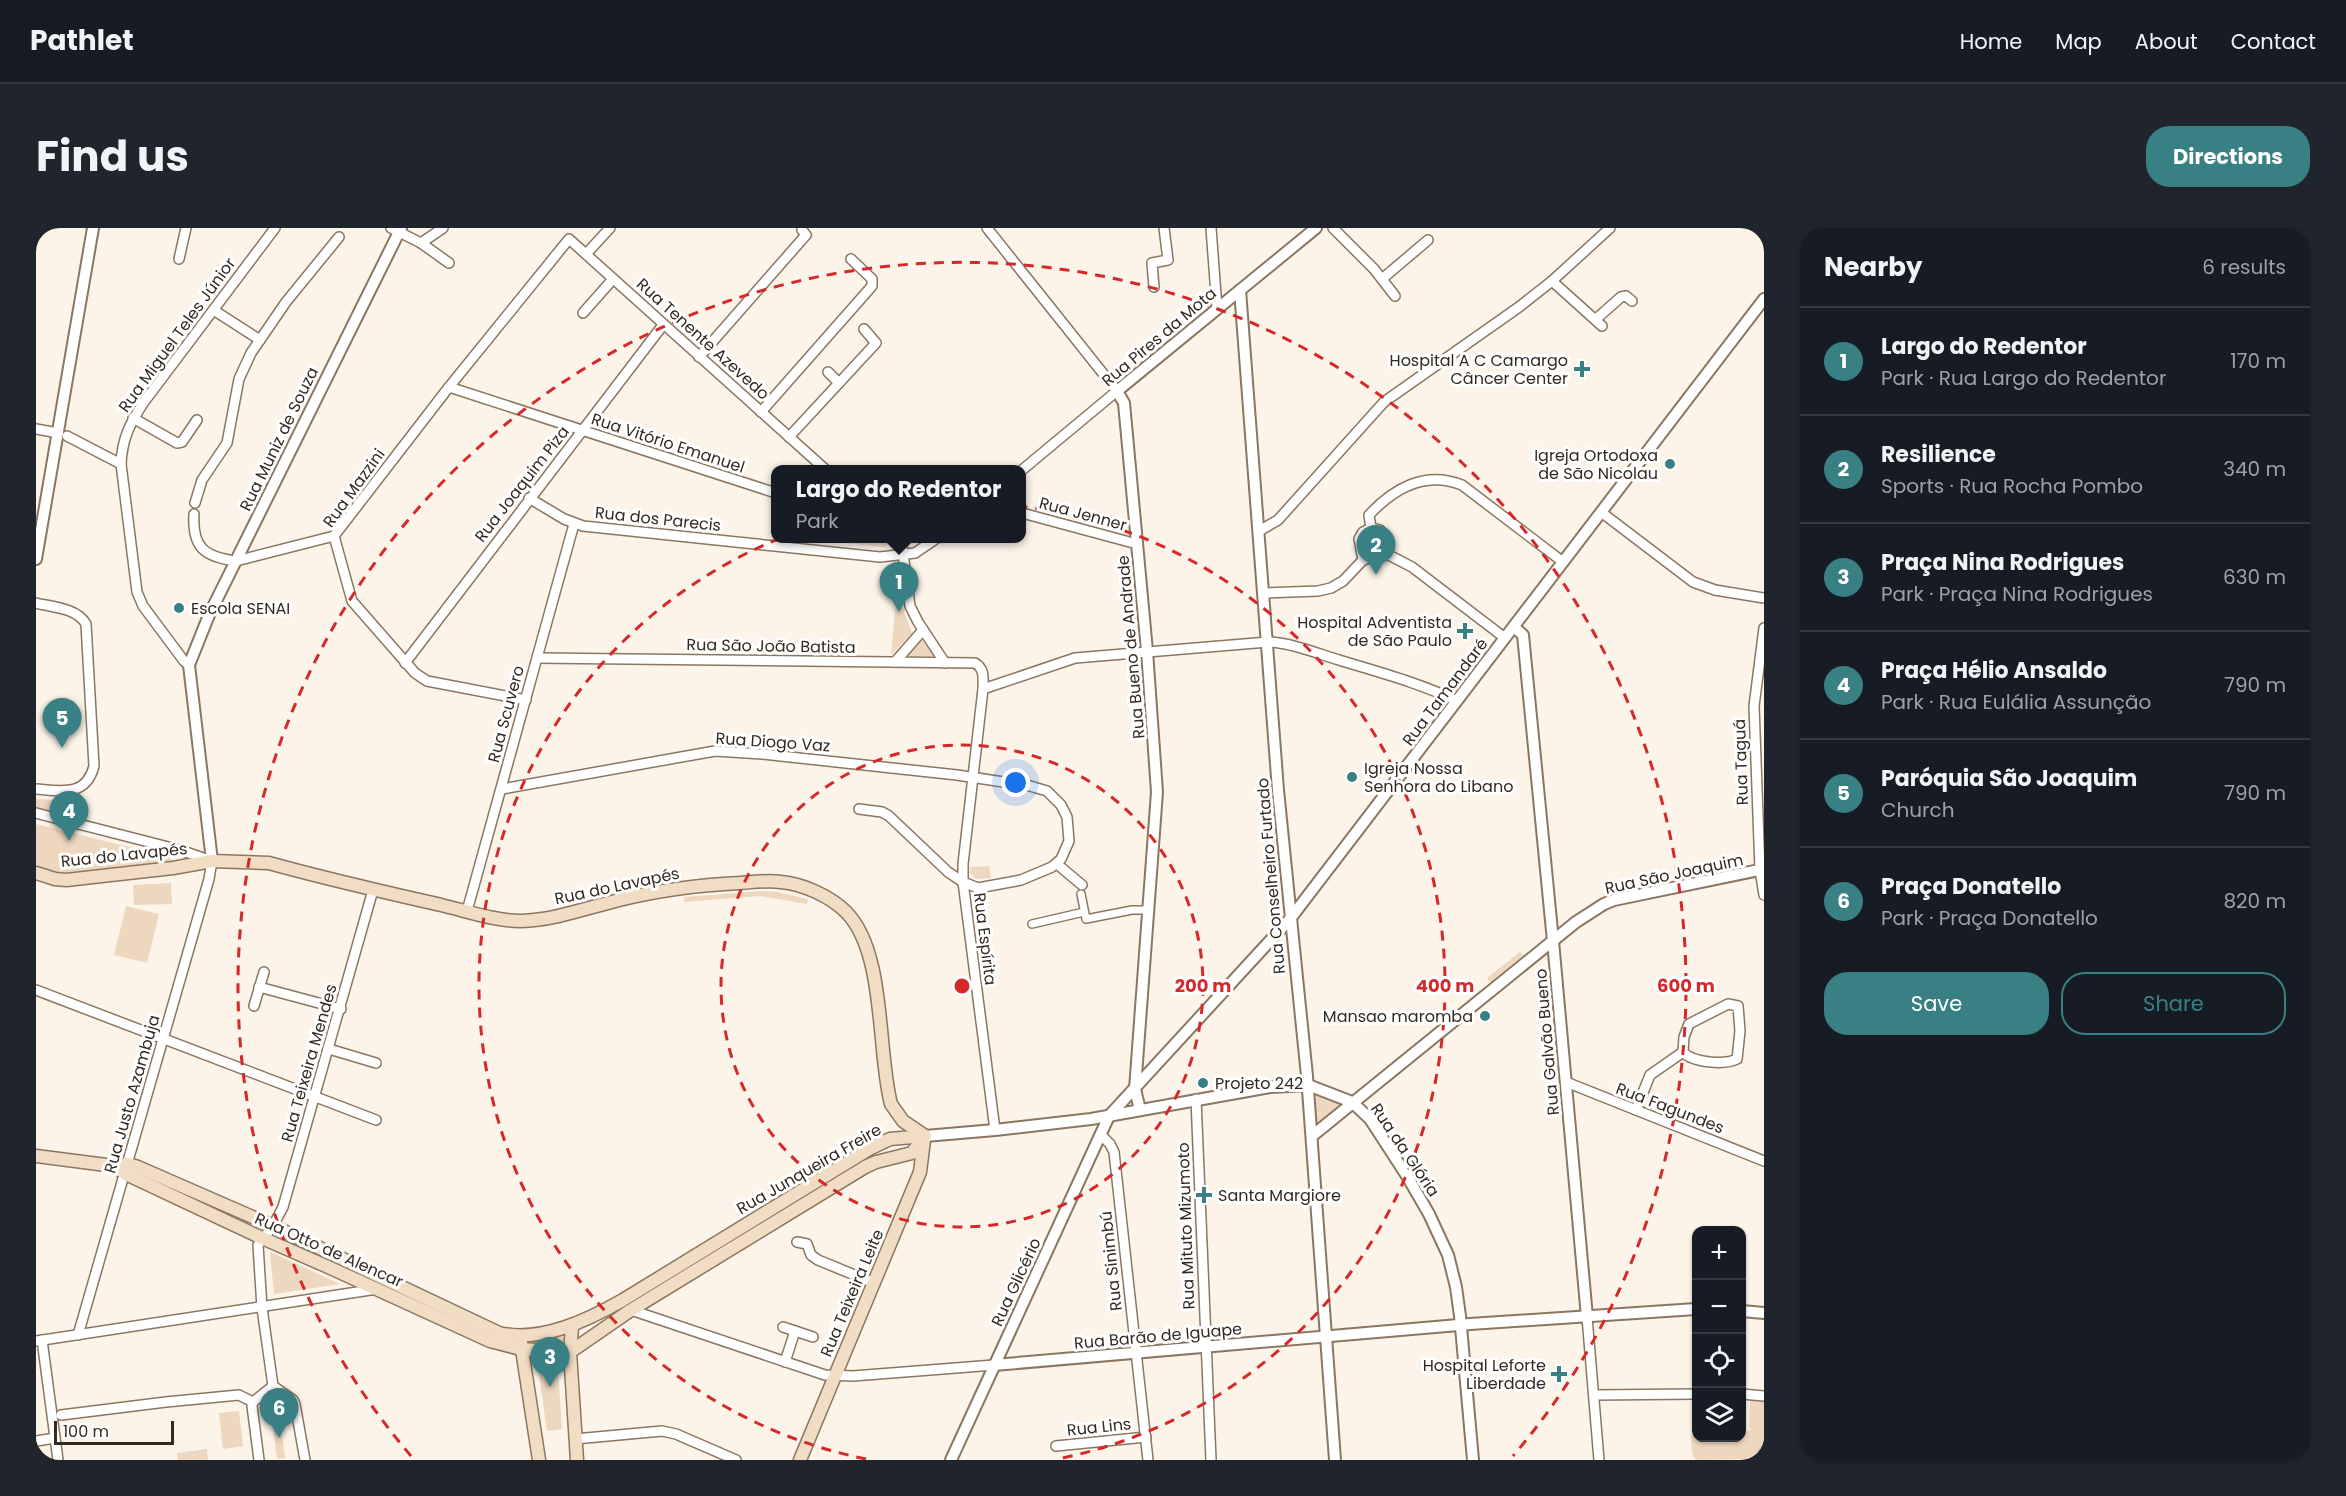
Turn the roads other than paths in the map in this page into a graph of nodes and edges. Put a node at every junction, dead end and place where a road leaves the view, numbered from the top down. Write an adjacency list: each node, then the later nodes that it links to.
1 (93, 228): 46 (street)
2 (186, 228): 19 (street)
3 (275, 228): 31 (street, Rua Miguel Teles Júnior)
4 (443, 228): 17 (street)
5 (609, 228): 18 (street)
6 (987, 228): 40 (street, Rua Bueno de Andrade)
7 (1164, 228): 25 (street)
8 (1211, 228): 30 (street)
9 (1316, 228): 26 (street, Rua Pires da Mota)
10 (1334, 228): 23 (street)
11 (1610, 228): 24 (street)
12 (397, 229): 17 (street); 70 (street, Rua Muniz de Souza)
13 (802, 230): 36 (street)
14 (339, 237): 35 (street)
15 (569, 239): 18 (street, Rua Tenente Azevedo); 39 (street, Rua Mazzini)
16 (1428, 240): 23 (street)
17 (421, 243): 21 (street)
18 (586, 254): 22 (street, Rua Tenente Azevedo)
19 (179, 259)
20 (851, 259): 41 (street)
21 (449, 263)
22 (613, 279): 32 (street); 33 (street, Rua Tenente Azevedo)
23 (1382, 279): 27 (street)
24 (1552, 281): 29 (street); 59 (street)
25 (1154, 287)
26 (1240, 290): 30 (street, Rua Pires da Mota); 59 (street, Rua Conselheiro Furtado)
27 (1395, 296)
28 (1764, 299): 55 (street, Rua Tamandaré)
29 (1632, 301)
30 (1217, 308): 40 (street, Rua Pires da Mota)
31 (214, 311): 35 (street); 42 (street, Rua Miguel Teles Júnior)
32 (583, 313)
33 (663, 325): 36 (street, Rua Tenente Azevedo); 45 (street, Rua Joaquim Piza)
34 (864, 329): 38 (street)
35 (260, 340): 53 (street)
36 (699, 357): 41 (street, Rua Tenente Azevedo)
37 (828, 372): 38 (street)
38 (839, 383): 47 (street)
39 (449, 387): 45 (street, Rua Vitório Emanuel); 60 (street, Rua Mazzini)
40 (1117, 391): 50 (street, Rua Pires da Mota); 65 (street, Rua Bueno de Andrade)
41 (761, 412): 47 (street, Rua Tenente Azevedo)
42 (133, 418): 43 (street); 48 (street, Rua Miguel Teles Júnior)
43 (197, 420)
44 (36, 429): 46 (street)
45 (581, 432): 51 (street, Rua Vitório Emanuel); 52 (street, Rua Joaquim Piza)
46 (63, 435): 48 (street); 68 (street)
47 (789, 437): 49 (street, Rua Tenente Azevedo)
48 (121, 465): 85 (street, Rua Miguel Teles Júnior)
49 (815, 465)
50 (1026, 467)
51 (771, 491)
52 (529, 498): 57 (street, Rua dos Parecis); 83 (street, Rua Joaquim Piza)
53 (195, 503)
54 (194, 513): 70 (street)
55 (1601, 513): 71 (street, Rua Tamandaré); 73 (street)
56 (1026, 514): 65 (street, Rua Jenner)
57 (574, 524): 61 (street, Rua dos Parecis); 81 (street, Rua Scuvero)
58 (1371, 528): 66 (street); 69 (street); 71 (street)
59 (1259, 531): 72 (street, Rua Conselheiro Furtado)
60 (334, 536): 70 (street); 83 (street, Rua Mazzini)
61 (771, 542)
62 (791, 543): 67 (street, Rua dos Parecis)
63 (902, 543): 67 (street)
64 (930, 543): 67 (street)
65 (1137, 544): 80 (street, Rua Bueno de Andrade)
66 (1385, 553): 69 (street); 78 (street)
67 (905, 555): 77 (street)
68 (36, 559)
69 (1363, 560): 72 (street)
70 (236, 561): 85 (street, Rua Muniz de Souza)
71 (1563, 562): 75 (street, Rua Tamandaré)
72 (1264, 593): 79 (street, Rua Conselheiro Furtado)
73 (1764, 598)
74 (36, 603): 91 (street)
75 (1514, 627): 78 (street, Rua Tamandaré); 108 (street, Rua Galvão Bueno)
76 (1764, 628): 86 (street, Rua Taguá)
77 (923, 630): 82 (street); 84 (street)
78 (1505, 638): 89 (street, Rua Tamandaré)
79 (1268, 642): 80 (street); 89 (street); 106 (street, Rua Conselheiro Furtado)
80 (1147, 651): 87 (street); 103 (street, Rua Bueno de Andrade)
81 (537, 658): 82 (street, Rua São João Batista); 88 (street, Rua Scuvero)
82 (896, 662): 84 (street, Rua São João Batista)
83 (405, 663): 88 (street, Rua Mazzini)
84 (945, 663): 87 (street, Rua São João Batista)
85 (189, 665): 95 (street)
86 (1760, 681): 97 (street, Rua Taguá)
87 (983, 689): 90 (street)
88 (526, 700): 92 (street, Rua Scuvero)
89 (1457, 701): 106 (street, Rua Tamandaré)
90 (973, 777): 92 (street, Rua Diogo Vaz); 96 (street); 99 (street)
91 (36, 789)
92 (501, 789): 104 (street, Rua Scuvero)
93 (859, 809): 99 (street, Rua Espírita)
94 (36, 813): 95 (street)
95 (212, 861): 98 (main road, Rua do Lavapés); 100 (main road, Rua do Lavapés); 114 (street, Rua Justo Azambuja)
96 (1057, 864): 99 (street); 101 (street)
97 (1762, 870): 102 (street, Rua Taguá); 108 (street, Rua São Joaquim)
98 (36, 873)
99 (963, 882): 131 (street, Rua Espírita)
100 (373, 890): 104 (main road, Rua do Lavapés); 113 (street, Rua Teixeira Mendes)
101 (1082, 890): 105 (street)
102 (1764, 895)
103 (1149, 910): 105 (street); 122 (street, Rua Bueno de Andrade)
104 (467, 911): 133 (main road, Rua do Lavapés)
105 (1084, 912): 107 (street)
106 (1290, 919): 118 (street, Rua Conselheiro Furtado); 122 (street, Rua Tamandaré)
107 (1032, 924)
108 (1554, 941): 119 (street, Rua Galvão Bueno); 125 (street, Rua São Joaquim)
109 (264, 972): 110 (street)
110 (259, 987): 112 (street); 113 (street)
111 (36, 990): 114 (street)
112 (254, 1006)
113 (340, 1009): 115 (street, Rua Teixeira Mendes)
114 (163, 1039): 123 (street); 137 (street, Rua Justo Azambuja)
115 (329, 1049): 117 (street); 123 (street, Rua Teixeira Mendes)
116 (1683, 1052): 116 (street); 127 (street)
117 (376, 1063)
118 (1306, 1067): 120 (street, Rua Conselheiro Furtado); 121 (street)
119 (1566, 1082): 127 (street, Rua Fagundes); 150 (street, Rua Galvão Bueno)
120 (1308, 1085): 121 (street, Rua da Glória); 125 (street, Rua da Glória); 134 (street, Rua Conselheiro Furtado)
121 (1285, 1086): 124 (street, Rua da Glória)
122 (1135, 1089): 126 (street, Rua Bueno de Andrade); 128 (street, Rua Tamandaré)
123 (315, 1097): 130 (street); 140 (street, Rua Teixeira Mendes)
124 (1196, 1099): 126 (street, Rua da Glória); 160 (street, Rua Mituto Mizumoto)
125 (1352, 1102): 134 (street, Rua São Joaquim); 151 (street, Rua da Glória)
126 (1140, 1110): 128 (street, Rua da Glória)
127 (1636, 1110): 136 (street, Rua Fagundes)
128 (1109, 1116): 129 (street); 132 (street, Rua Glicério)
129 (1091, 1119): 131 (street); 132 (street)
130 (376, 1120)
131 (995, 1130): 133 (street)
132 (1102, 1132): 163 (street, Rua Sinimbú); 165 (street, Rua Glicério)
133 (925, 1136): 138 (main road, Rua Junqueira Freire); 139 (main road, Rua Junqueira Freire); 143 (main road, Rua Teixeira Leite)
134 (1312, 1136): 157 (street, Rua Conselheiro Furtado)
135 (36, 1156): 137 (main road)
136 (1764, 1161)
137 (127, 1169): 140 (main road, Rua Otto de Alencar); 141 (main road, Rua Otto de Alencar); 155 (street, Rua Justo Azambuja)
138 (779, 1204): 139 (main road); 152 (main road, Rua Junqueira Freire)
139 (787, 1215): 147 (main road, Rua Junqueira Freire)
140 (273, 1226): 141 (street, Rua Teixeira Mendes); 156 (main road, Rua Otto de Alencar)
141 (262, 1238): 144 (main road, Rua Otto de Alencar); 145 (street)
142 (797, 1242): 143 (street)
143 (874, 1283): 166 (main road, Rua Teixeira Leite)
144 (377, 1289): 145 (street); 161 (main road, Rua Otto de Alencar)
145 (262, 1308): 155 (street); 167 (street)
146 (1692, 1309): 150 (street, Rua Barão de Iguape)
147 (631, 1310): 162 (main road, Rua Junqueira Freire); 164 (street, Rua Barão de Iguape)
148 (1746, 1311): 149 (street)
149 (1764, 1313)
150 (1587, 1317): 151 (street, Rua Barão de Iguape); 170 (street, Rua Galvão Bueno)
151 (1461, 1325): 157 (street, Rua Barão de Iguape); 191 (street, Rua da Glória)
152 (572, 1327): 156 (main road, Rua Junqueira Freire); 162 (main road)
153 (783, 1327): 154 (street)
154 (795, 1331): 158 (street); 164 (street)
155 (78, 1335): 159 (street)
156 (520, 1335): 161 (main road)
157 (1326, 1336): 160 (street, Rua Barão de Iguape); 190 (street, Rua Conselheiro Furtado)
158 (813, 1337)
159 (39, 1341): 175 (street)
160 (1207, 1347): 163 (street, Rua Barão de Iguape); 189 (street, Rua Mituto Mizumoto)
161 (521, 1349): 162 (main road); 183 (main road)
162 (570, 1352): 176 (main road)
163 (1137, 1353): 165 (street, Rua Barão de Iguape); 174 (street, Rua Sinimbú)
164 (785, 1362): 166 (street, Rua Barão de Iguape)
165 (994, 1365): 166 (street, Rua Barão de Iguape); 187 (street, Rua Glicério)
166 (835, 1376): 186 (main road, Rua Teixeira Leite)
167 (273, 1386): 172 (street); 182 (street)
168 (1692, 1394): 170 (street)
169 (1746, 1394): 171 (street)
170 (1594, 1395): 192 (street, Rua Galvão Bueno)
171 (1764, 1396)
172 (253, 1402): 173 (street); 181 (street)
173 (61, 1415)
174 (1146, 1437): 178 (street, Rua Lins); 188 (street, Rua Sinimbú)
175 (55, 1438): 177 (street); 180 (street)
176 (575, 1438): 184 (main road); 185 (street)
177 (36, 1441)
178 (1056, 1446)
179 (1764, 1454): 193 (main road)
180 (58, 1460)
181 (259, 1460)
182 (305, 1460)
183 (539, 1460)
184 (577, 1460)
185 (736, 1460)
186 (800, 1460)
187 (951, 1460)
188 (1148, 1460)
189 (1211, 1460)
190 (1335, 1460)
191 (1473, 1460)
192 (1599, 1460)
193 (1761, 1460)

